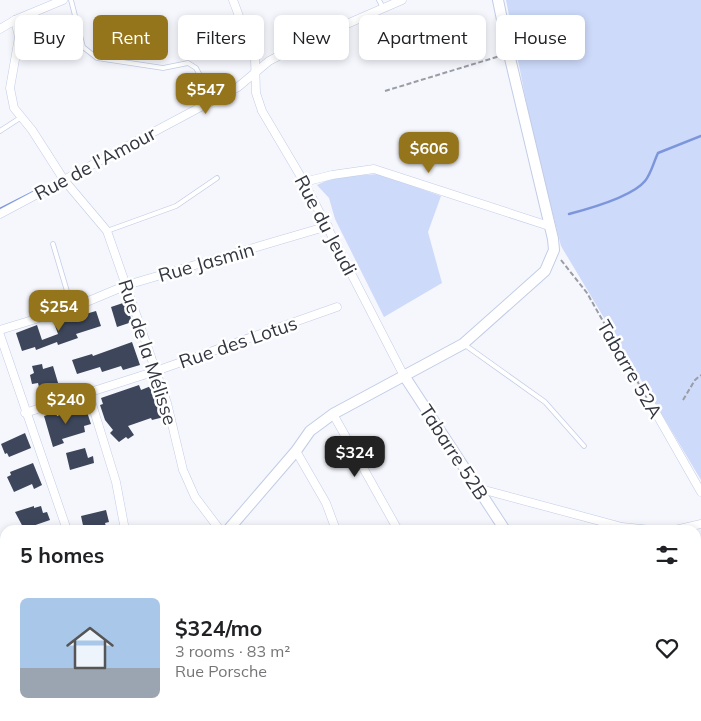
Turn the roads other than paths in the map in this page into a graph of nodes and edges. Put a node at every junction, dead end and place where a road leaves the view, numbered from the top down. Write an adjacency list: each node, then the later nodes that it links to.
1 (63, 0): 8 (street)
2 (71, 0): 13 (lane)
3 (233, 0): 12 (street, Rue du Jeudi)
4 (379, 0): 7 (lane)
5 (402, 0): 7 (street, Rue de l'Amour)
6 (498, 0): 21 (street)
7 (383, 8): 12 (street, Rue de l'Amour)
8 (27, 15)
9 (15, 20): 10 (street)
10 (0, 29)
11 (15, 60): 14 (street, Rue de la Mélisse)
12 (254, 75): 13 (street, Rue de l'Amour); 18 (street, Rue du Jeudi)
13 (213, 99): 17 (street, Rue de l'Amour)
14 (20, 118): 15 (lane); 17 (street, Rue de la Mélisse)
15 (0, 131)
16 (217, 178): 22 (lane)
17 (64, 180): 19 (street, Rue de l'Amour); 22 (street, Rue de la Mélisse)
18 (304, 182): 20 (street, Rue du Jeudi); 21 (street)
19 (0, 214)
20 (328, 226): 24 (street, Rue Jasmin); 31 (street, Rue du Jeudi)
21 (549, 226): 29 (street)
22 (107, 231): 24 (street, Rue de la Mélisse)
23 (53, 244): 26 (lane)
24 (128, 285): 26 (street, Rue Jasmin); 30 (street, Rue de la Mélisse)
25 (337, 307): 30 (street, Rue des Lotus)
26 (72, 308): 27 (street, Rue Jasmin)
27 (0, 330)
28 (0, 334): 34 (street)
29 (463, 344): 31 (street); 36 (lane)
30 (156, 371): 32 (street, Rue des Lotus); 42 (street, Rue de la Mélisse)
31 (403, 374): 35 (street); 38 (street, Tabarre 52B)
32 (88, 392): 34 (street, Rue des Lotus); 41 (street)
33 (652, 406): 39 (street, Tabarre 52A)
34 (25, 413): 40 (street)
35 (333, 414): 37 (street); 45 (street)
36 (584, 446)
37 (296, 451): 43 (street); 44 (street)
38 (476, 488): 46 (street, Tabarre 52B); 47 (street)
39 (701, 492)
40 (65, 525)
41 (124, 525)
42 (216, 525)
43 (232, 525)
44 (334, 525)
45 (395, 525)
46 (502, 525)
47 (615, 525)

